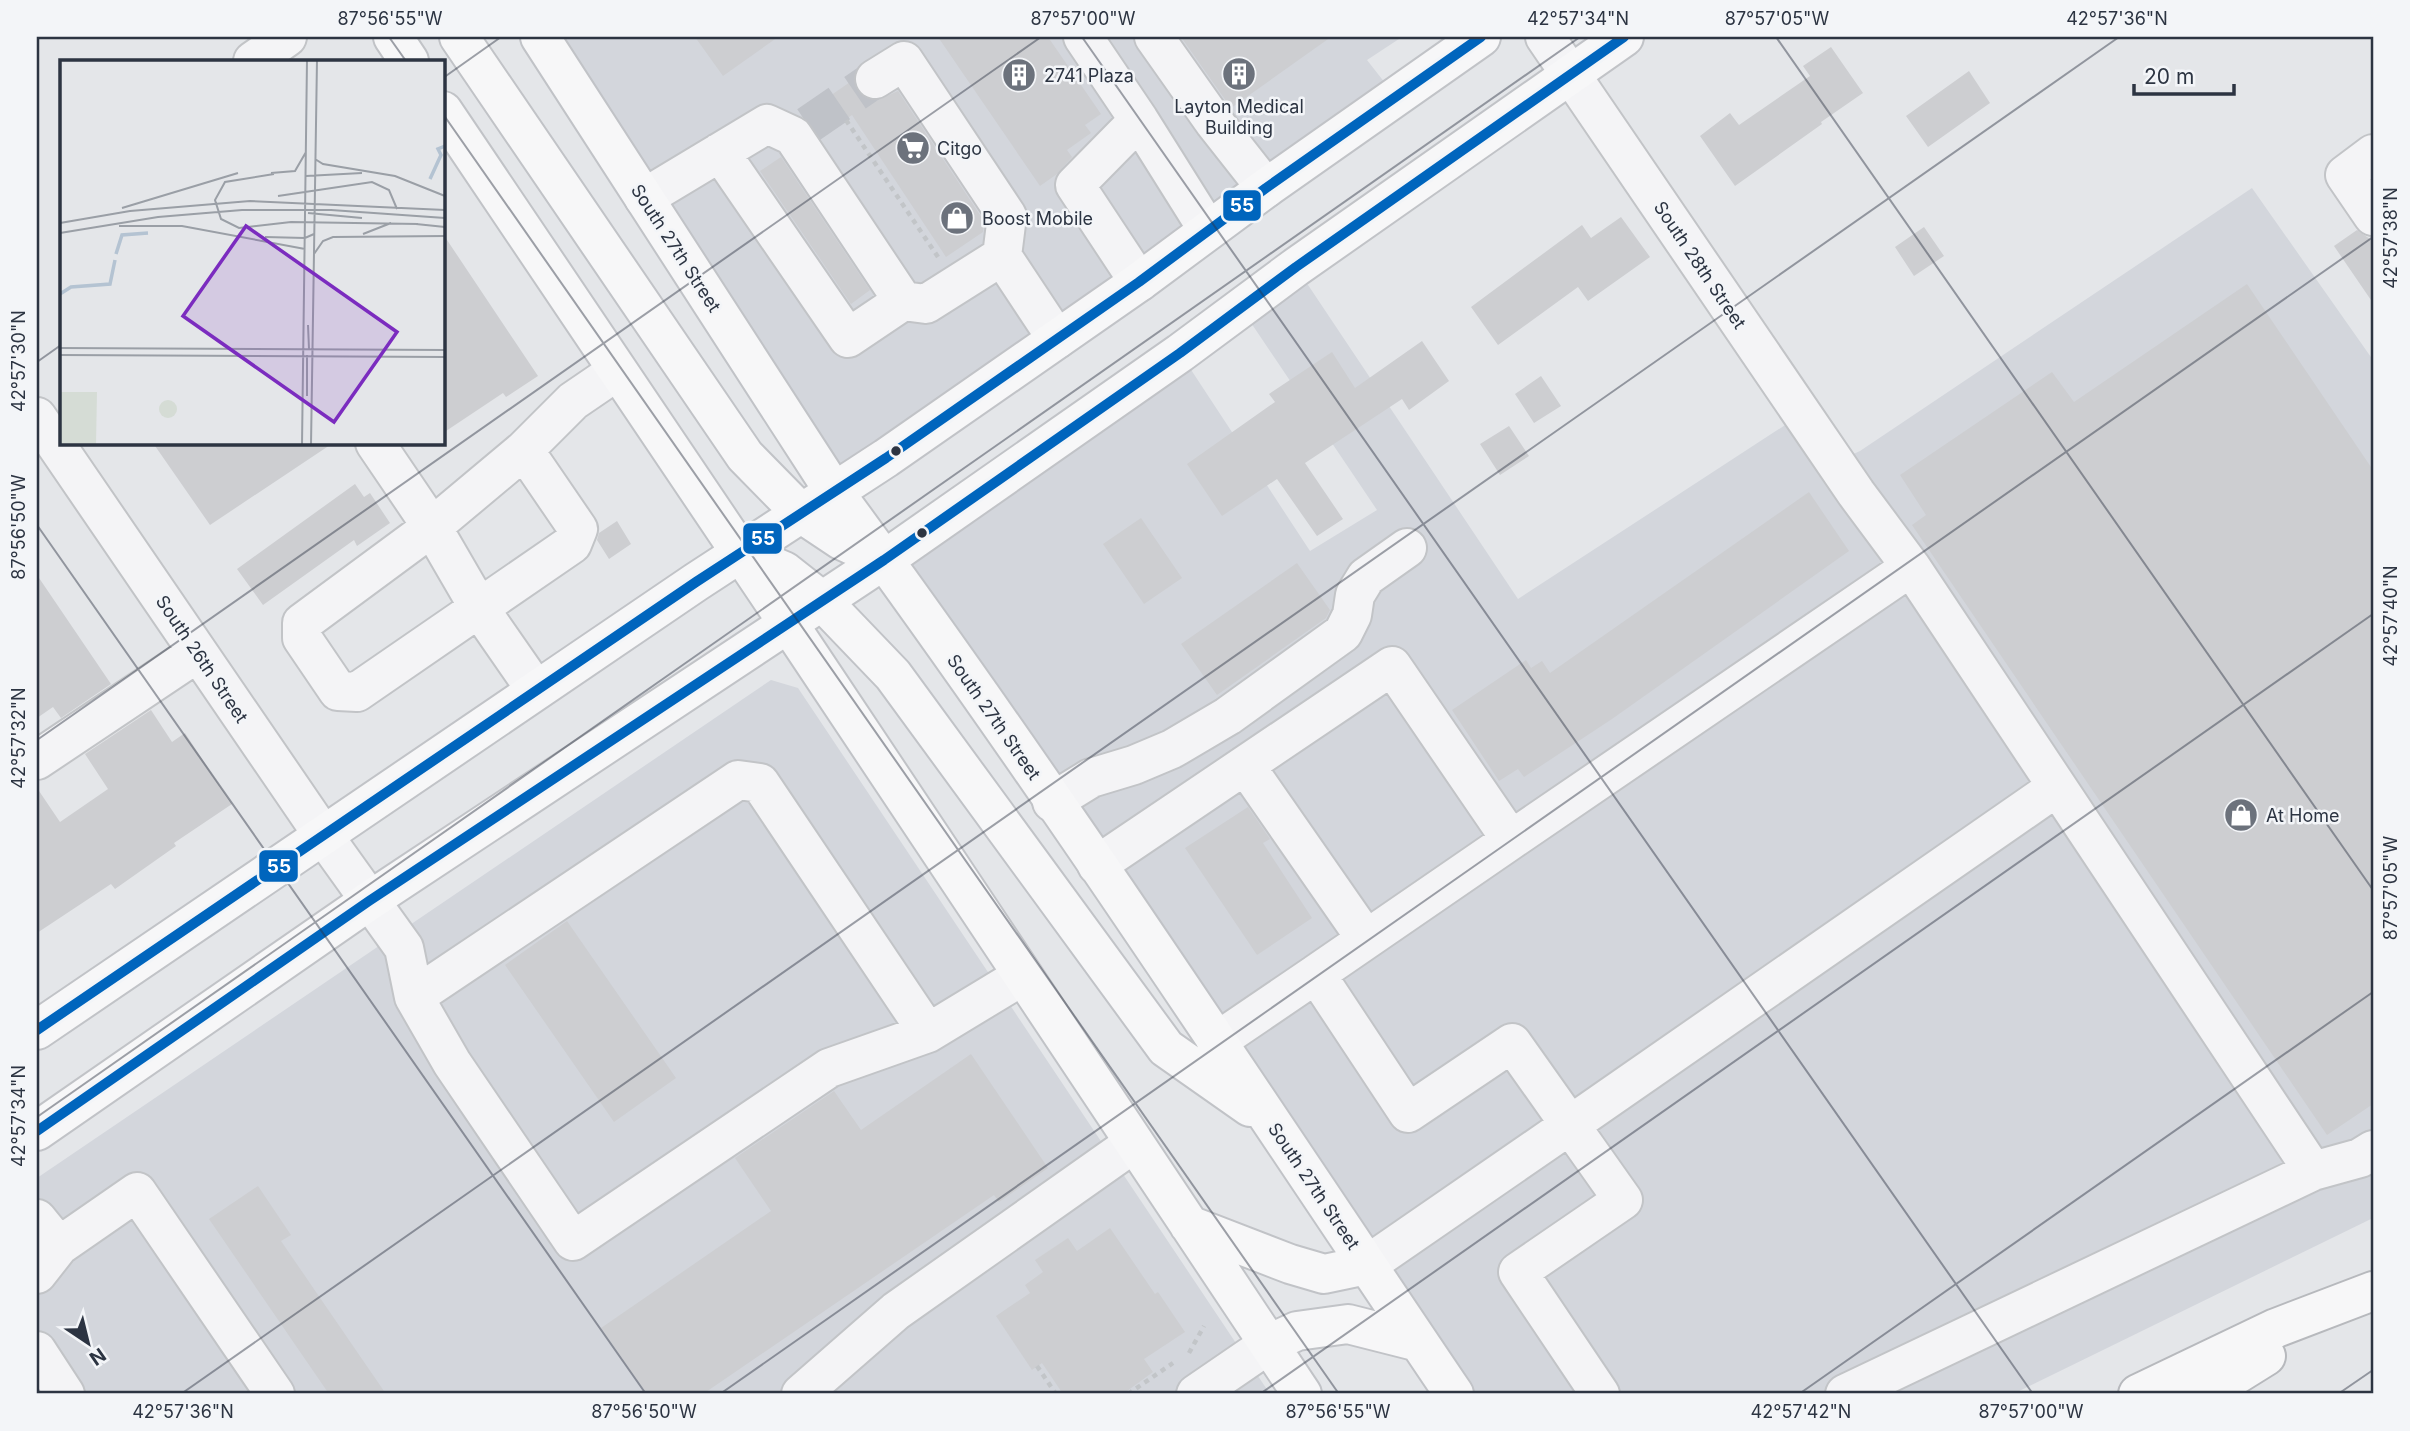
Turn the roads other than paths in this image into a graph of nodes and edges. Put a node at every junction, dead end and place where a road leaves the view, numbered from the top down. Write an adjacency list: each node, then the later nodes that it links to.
1 (286, 37): 10 (street)
2 (393, 37): 11 (main road)
3 (459, 37): 31 (main road)
4 (540, 37): 19 (main road, South 27th Street)
5 (1083, 37): 15 (street)
6 (1154, 37): 18 (street)
7 (1481, 37): 18 (main road)
8 (1545, 37): 12 (street, South 28th Street)
9 (1624, 37): 12 (main road)
10 (254, 60)
11 (408, 60)
12 (1569, 75): 35 (main road); 36 (street, South 28th Street)
13 (875, 79): 22 (street)
14 (444, 112): 26 (main road)
15 (1139, 120): 21 (street); 23 (street)
16 (720, 152): 19 (street); 24 (street); 24 (street)
17 (2359, 164): 20 (street)
18 (1266, 188): 21 (main road)
19 (644, 198): 30 (main road, South 27th Street)
20 (2373, 216)
21 (1208, 230): 23 (main road)
22 (1002, 256): 24 (street); 25 (street)
23 (1139, 282): 25 (main road)
24 (903, 301)
25 (1057, 339): 30 (main road)
26 (617, 371): 29 (street); 34 (main road)
27 (37, 417): 40 (street, South 26th Street)
28 (376, 444): 32 (street)
29 (524, 450): 32 (street); 38 (street)
30 (835, 493): 31 (main road); 35 (main road, South 27th Street)
31 (802, 514): 34 (main road); 35 (main road)
32 (432, 527): 38 (street); 38 (street)
33 (1407, 548): 45 (street)
34 (739, 552): 37 (main road); 39 (main road); 41 (main road)
35 (884, 560): 37 (main road); 45 (main road, South 27th Street)
36 (1911, 568): 44 (street, South 28th Street); 47 (street)
37 (822, 601): 39 (main road); 57 (main road)
38 (479, 608): 41 (street)
39 (788, 623): 49 (main road); 52 (main road)
40 (197, 653): 42 (street); 46 (street, South 26th Street)
41 (536, 690): 46 (main road)
42 (37, 760)
43 (1245, 765): 47 (street); 48 (street); 50 (street)
44 (2057, 787): 58 (street); 62 (street, South 28th Street)
45 (1052, 802): 48 (main road, South 27th Street)
46 (323, 835): 49 (street, South 26th Street); 54 (main road)
47 (1511, 840): 50 (street)
48 (1097, 865): 56 (main road, South 27th Street)
49 (369, 901): 53 (street, South 26th Street); 59 (main road)
50 (1366, 939): 51 (street)
51 (1316, 974): 56 (street); 58 (street)
52 (1022, 976): 55 (street); 60 (main road)
53 (414, 997): 55 (street, South 26th Street); 55 (street)
54 (37, 1030)
55 (928, 1033)
56 (1216, 1042): 57 (main road, South 27th Street)
57 (1269, 1120): 65 (main road, South 27th Street)
58 (1570, 1125): 65 (street); 76 (street)
59 (37, 1131)
60 (1134, 1143): 63 (main road); 72 (street)
61 (2373, 1150): 62 (street)
62 (2313, 1171): 77 (street)
63 (1189, 1225): 65 (main road); 68 (main road)
64 (44, 1247): 71 (street)
65 (1367, 1265): 67 (main road, South 27th Street)
66 (2365, 1295): 78 (main road); 79 (main road)
67 (1419, 1342): 68 (main road); 75 (main road, South 27th Street)
68 (1269, 1344): 73 (street); 74 (main road)
69 (37, 1351): 70 (street)
70 (65, 1394)
71 (275, 1394)
72 (801, 1394)
73 (1196, 1394)
74 (1302, 1394)
75 (1454, 1394)
76 (1600, 1394)
77 (1845, 1394)
78 (2138, 1394)
79 (2206, 1394)

